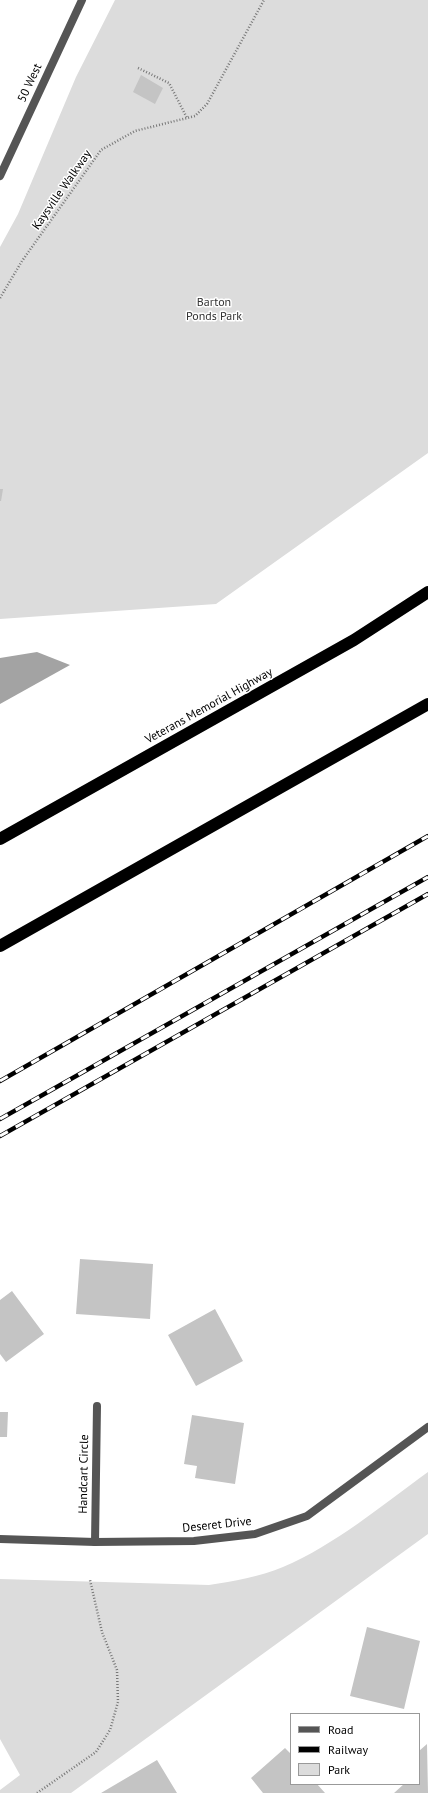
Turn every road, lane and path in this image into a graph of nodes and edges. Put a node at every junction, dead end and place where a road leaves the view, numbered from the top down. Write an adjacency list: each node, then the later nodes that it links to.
1 (82, 0): 5 (street, 50 West)
2 (264, 0): 4 (path, Kaysville Walkway)
3 (138, 68): 4 (path)
4 (187, 118): 6 (path, Kaysville Walkway)
5 (0, 176)
6 (0, 298)
7 (428, 592): 9 (highway, Veterans Memorial Highway)
8 (428, 704): 10 (highway)
9 (0, 839)
10 (0, 946)
11 (96, 1406): 14 (street, Handcart Circle)
12 (428, 1427): 14 (street, Deseret Drive)
13 (0, 1539): 14 (street, Deseret Drive)
14 (95, 1542)
15 (90, 1580): 16 (path)
16 (37, 1793)

